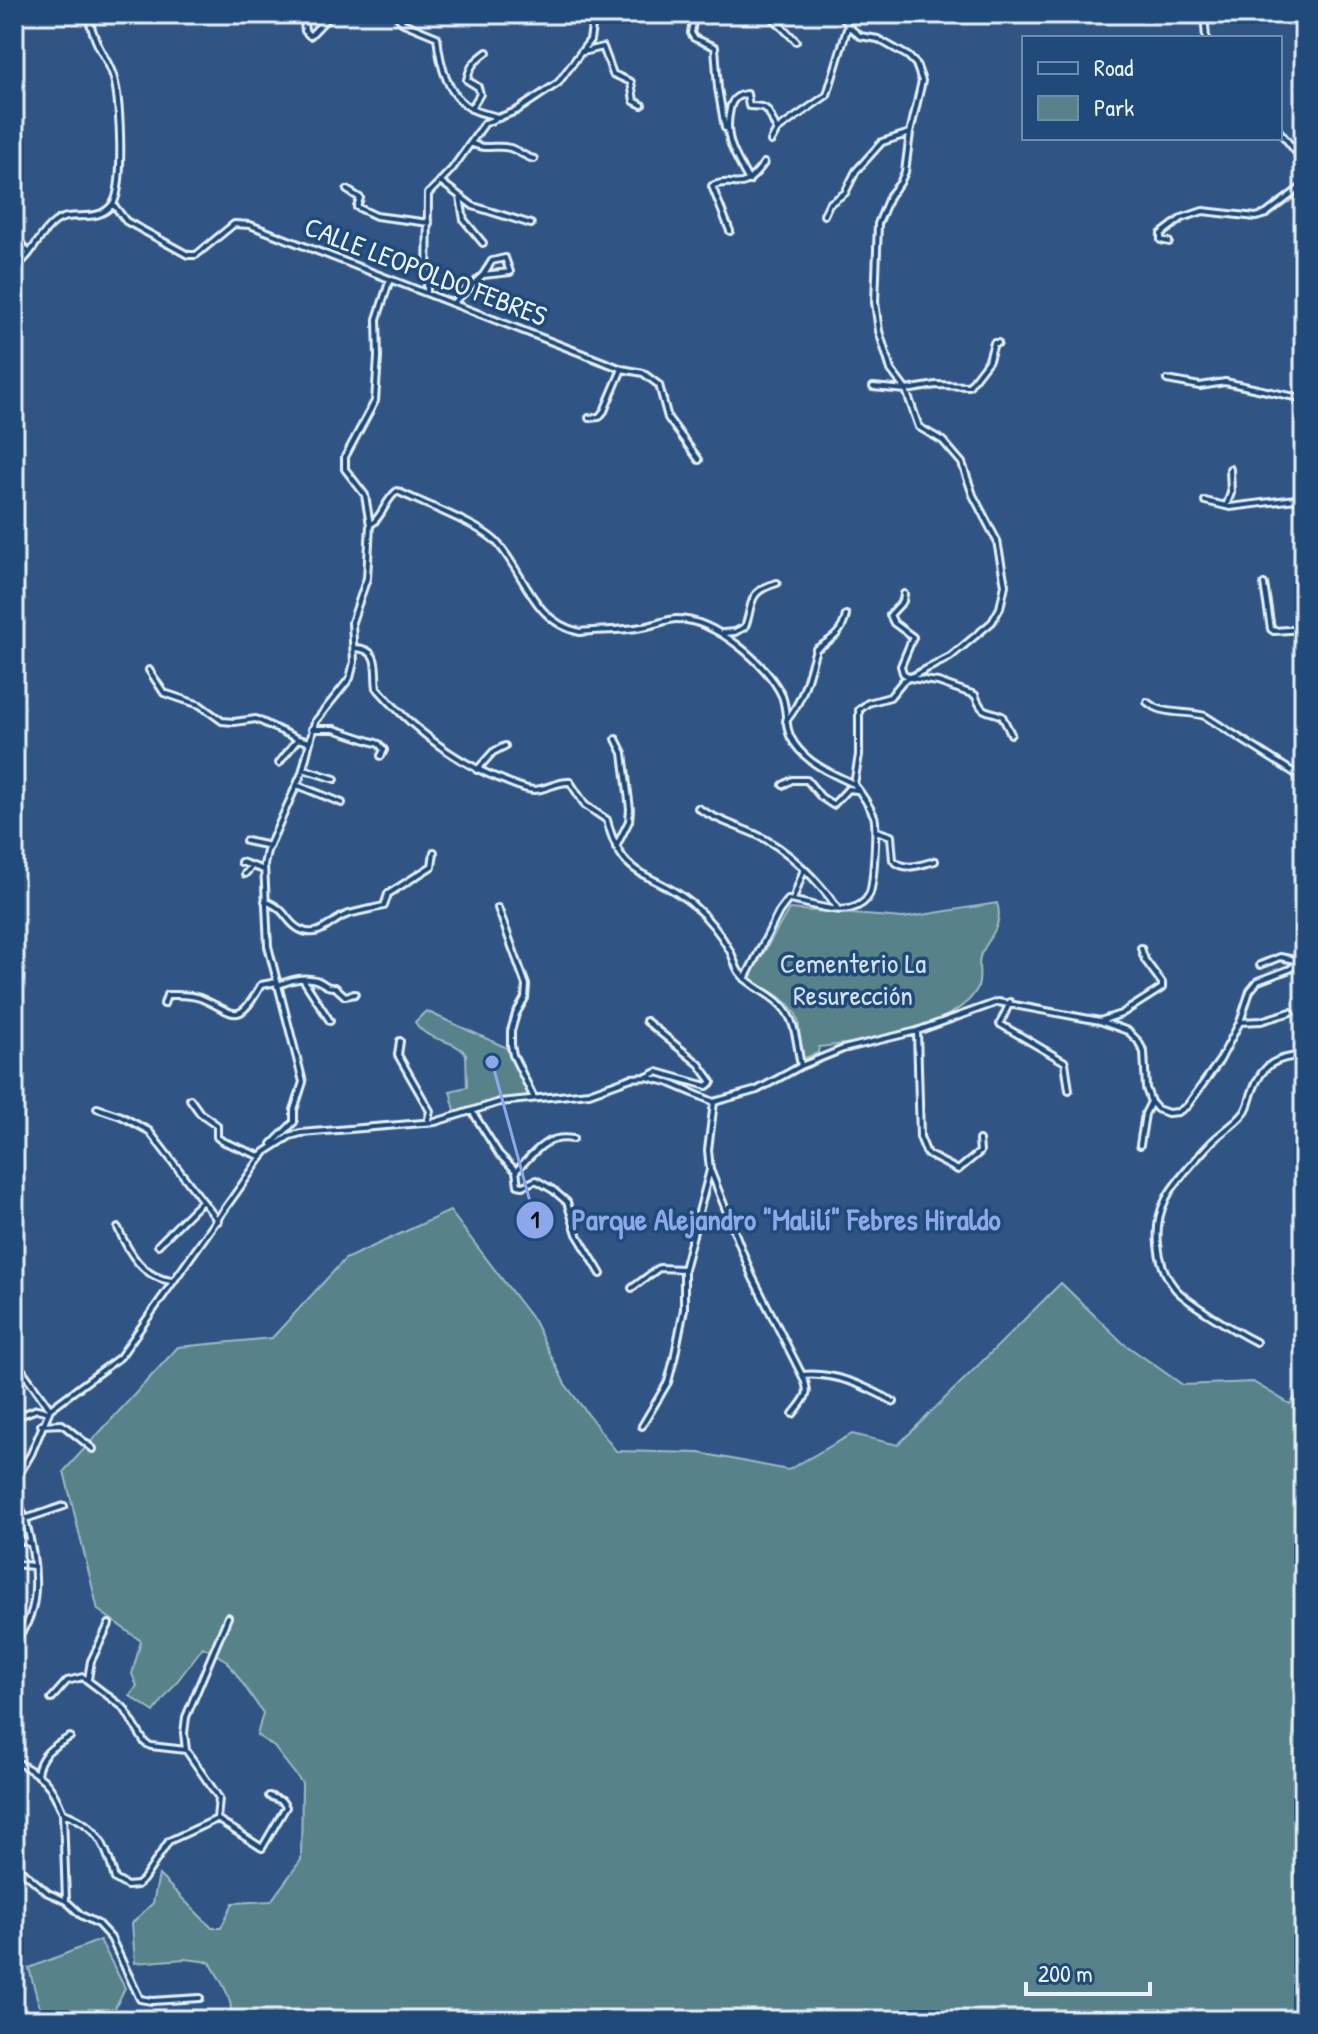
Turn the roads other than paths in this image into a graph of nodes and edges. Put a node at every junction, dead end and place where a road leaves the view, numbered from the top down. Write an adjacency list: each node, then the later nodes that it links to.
1 (87, 14): 32 (street)
2 (303, 14): 3 (street)
3 (331, 14)
4 (395, 14): 16 (street)
5 (594, 14): 14 (street)
6 (699, 14): 18 (street)
7 (769, 14): 12 (street)
8 (842, 14): 10 (street)
9 (1204, 14): 11 (street)
10 (848, 26): 19 (street); 20 (street)
11 (1206, 36)
12 (796, 41)
13 (487, 52): 16 (street)
14 (583, 52): 15 (street); 17 (street)
15 (642, 105)
16 (471, 109): 17 (street)
17 (501, 118): 23 (street)
18 (726, 130): 19 (street); 28 (street)
19 (777, 130): 22 (street)
20 (910, 133): 33 (street); 50 (street)
21 (1282, 134): 25 (street)
22 (771, 141)
23 (471, 143): 24 (street); 27 (street)
24 (534, 159)
25 (1304, 162)
26 (764, 163): 28 (street)
27 (440, 181): 31 (street); 34 (street)
28 (749, 181): 36 (street)
29 (1304, 185): 38 (street)
30 (347, 190): 34 (street)
31 (460, 197): 35 (street); 39 (street)
32 (113, 204): 40 (street); 43 (street, CALLE LEOPOLDO FEBRES)
33 (824, 215)
34 (429, 223): 44 (street)
35 (531, 224)
36 (730, 231)
37 (14, 236): 40 (street)
38 (1169, 242)
39 (483, 243)
40 (29, 253): 41 (street)
41 (14, 267)
42 (483, 275): 42 (street); 45 (street)
43 (390, 279): 44 (street, CALLE LEOPOLDO FEBRES); 58 (street)
44 (427, 293): 45 (street, CALLE LEOPOLDO FEBRES)
45 (453, 303): 47 (street, CALLE LEOPOLDO FEBRES)
46 (998, 343): 50 (street)
47 (622, 369): 52 (street); 53 (street, CALLE LEOPOLDO FEBRES)
48 (1167, 380): 51 (street)
49 (873, 387): 50 (street)
50 (906, 390): 67 (street)
51 (1304, 399)
52 (589, 418)
53 (699, 460)
54 (1230, 469): 57 (street)
55 (1304, 498): 57 (street)
56 (1205, 501): 57 (street)
57 (1226, 506)
58 (370, 525): 64 (street); 65 (street)
59 (777, 583): 64 (street)
60 (1264, 584): 63 (street)
61 (904, 594): 67 (street)
62 (846, 615): 69 (street)
63 (1304, 629)
64 (723, 633): 69 (street)
65 (355, 648): 70 (street); 79 (street)
66 (149, 670): 72 (street)
67 (910, 678): 71 (street); 82 (street)
68 (1147, 702): 81 (street)
69 (786, 721): 82 (street)
70 (312, 729): 74 (street); 76 (street)
71 (1011, 734)
72 (298, 739): 74 (street); 77 (street)
73 (616, 739): 91 (street)
74 (309, 742): 78 (street)
75 (505, 746): 79 (street)
76 (381, 756)
77 (279, 763)
78 (303, 769): 80 (street); 83 (street)
79 (477, 770): 91 (street)
80 (335, 779)
81 (1304, 779)
82 (854, 784): 85 (street)
83 (297, 785): 86 (street); 90 (street)
84 (783, 785): 85 (street)
85 (859, 790): 88 (street)
86 (342, 803)
87 (698, 808): 96 (street)
88 (876, 831): 93 (street); 102 (street)
89 (246, 841): 90 (street)
90 (270, 846): 97 (street)
91 (616, 848): 107 (street)
92 (434, 852): 100 (street)
93 (935, 861)
94 (241, 862): 95 (street)
95 (252, 866): 97 (street); 98 (street)
96 (804, 869): 99 (street); 102 (street)
97 (264, 870): 100 (street)
98 (245, 874)
99 (793, 900): 102 (street); 107 (street)
100 (265, 901): 108 (street)
101 (498, 908): 123 (street)
102 (838, 909)
103 (1141, 948): 115 (street)
104 (1302, 960): 105 (street); 116 (street)
105 (1260, 965)
106 (303, 979): 108 (street); 109 (street); 113 (street)
107 (745, 979): 120 (street)
108 (277, 984): 111 (street); 133 (street)
109 (355, 994)
110 (1010, 1002): 115 (street); 117 (street); 122 (street)
111 (164, 1004)
112 (1291, 1012): 116 (street)
113 (330, 1021)
114 (646, 1021): 121 (street)
115 (1100, 1021): 126 (street)
116 (1240, 1022): 126 (street)
117 (917, 1031): 120 (street); 131 (street)
118 (400, 1041): 129 (street)
119 (1304, 1055): 144 (street)
120 (801, 1066): 125 (street)
121 (647, 1077): 123 (street); 125 (street)
122 (1069, 1090)
123 (534, 1098): 128 (street)
124 (190, 1099): 133 (street)
125 (714, 1102): 134 (street)
126 (1151, 1102): 132 (street)
127 (97, 1108): 136 (street)
128 (472, 1111): 129 (street); 135 (street)
129 (427, 1123): 133 (street)
130 (573, 1139): 135 (street)
131 (979, 1140)
132 (1140, 1145)
133 (264, 1152): 137 (street)
134 (710, 1170): 140 (street); 146 (street)
135 (516, 1171): 141 (street)
136 (202, 1201): 137 (street); 139 (street)
137 (218, 1221): 142 (street)
138 (118, 1228): 142 (street)
139 (158, 1245)
140 (684, 1269): 143 (street); 152 (street)
141 (601, 1274)
142 (172, 1281): 148 (street)
143 (632, 1288)
144 (1256, 1342)
145 (14, 1359): 148 (street)
146 (802, 1375): 147 (street); 149 (street)
147 (894, 1402)
148 (49, 1410): 150 (street); 151 (street)
149 (793, 1414)
150 (14, 1418)
151 (41, 1425): 153 (street); 154 (street)
152 (642, 1426)
153 (93, 1449)
154 (14, 1486): 156 (street)
155 (64, 1506): 156 (street)
156 (25, 1519): 158 (street)
157 (14, 1538): 158 (street)
158 (29, 1543): 160 (street)
159 (14, 1564): 160 (street)
160 (33, 1566): 163 (street)
161 (228, 1617): 167 (street)
162 (109, 1624): 164 (street)
163 (14, 1640)
164 (88, 1679): 165 (street); 167 (street)
165 (51, 1699)
166 (70, 1737): 169 (street)
167 (186, 1750): 172 (street)
168 (14, 1760): 169 (street)
169 (37, 1774): 171 (street)
170 (269, 1796): 172 (street)
171 (63, 1813): 172 (street); 174 (street)
172 (217, 1819)
173 (14, 1864): 174 (street)
174 (66, 1901): 175 (street)
175 (200, 1998)

